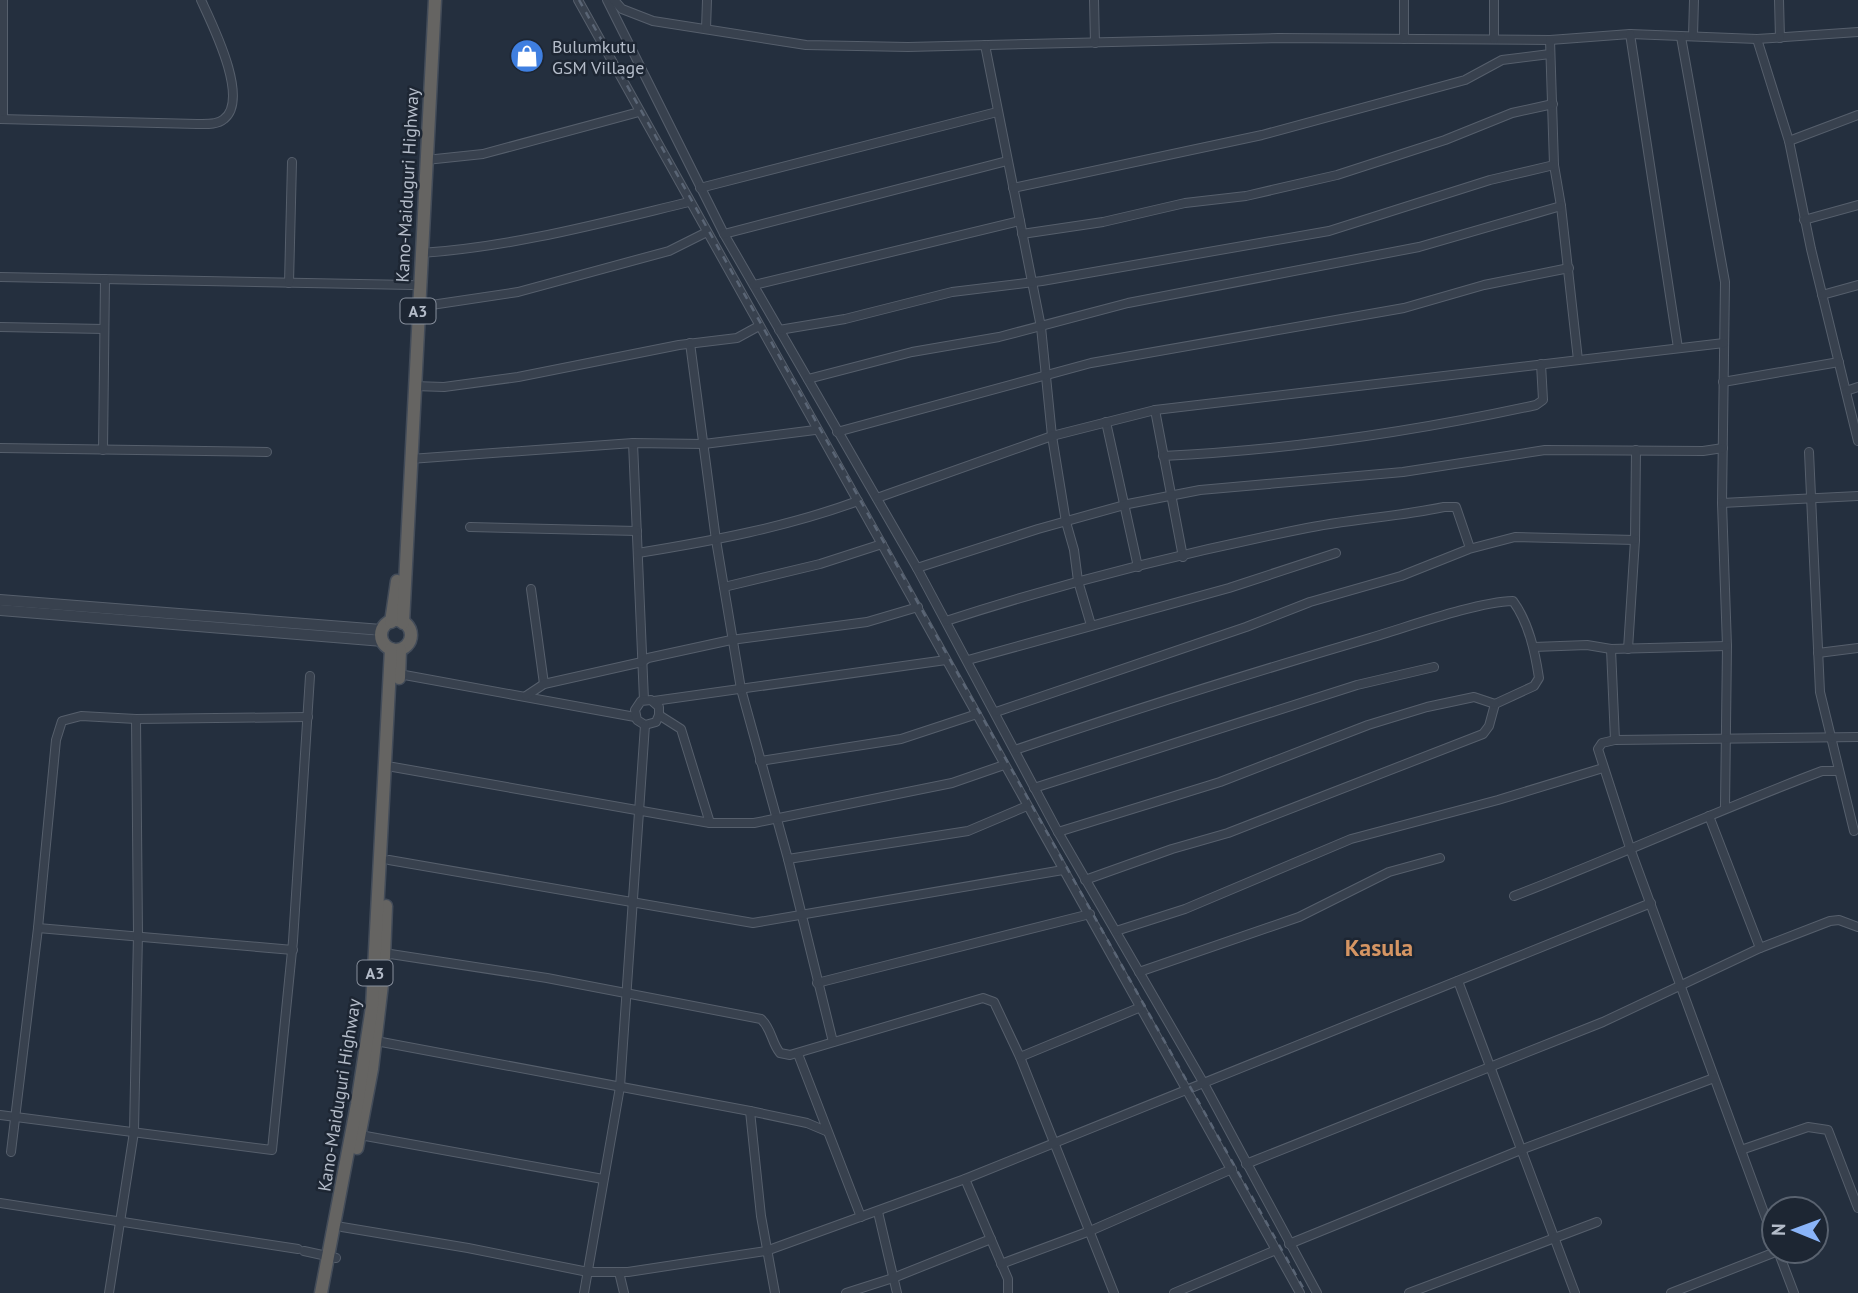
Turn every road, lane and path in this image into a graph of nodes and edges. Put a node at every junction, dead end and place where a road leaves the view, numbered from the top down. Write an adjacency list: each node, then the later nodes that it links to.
1 (3, 0): 31 (street)
2 (201, 0): 31 (street)
3 (427, 0): 54 (highway, Kano-Maiduguri Highway / A3)
4 (435, 0): 34 (highway, Kano-Maiduguri Highway / A3)
5 (578, 0): 28 (street)
6 (607, 0): 38 (street)
7 (614, 0): 14 (street)
8 (707, 0): 14 (street)
9 (1094, 0): 24 (street)
10 (1404, 0): 20 (street)
11 (1494, 0): 21 (street)
12 (1694, 0): 17 (street)
13 (1779, 0): 19 (street)
14 (706, 29): 25 (street)
15 (1858, 32): 19 (street)
16 (1630, 34): 18 (street); 23 (street); 66 (street)
17 (1693, 36): 18 (street); 22 (street)
18 (1681, 37): 65 (street)
19 (1780, 38): 22 (street)
20 (1404, 39): 21 (street); 24 (street)
21 (1494, 39): 23 (street)
22 (1757, 39): 33 (street)
23 (1550, 40): 26 (street)
24 (1095, 43): 25 (street)
25 (985, 45): 29 (street)
26 (1550, 54): 27 (street); 39 (street)
27 (1553, 104): 37 (street); 47 (street)
28 (639, 112): 34 (street); 40 (street)
29 (997, 112): 35 (street); 38 (street)
30 (1856, 116): 32 (street); 33 (street)
31 (2, 119)
32 (1858, 128)
33 (1789, 141): 43 (street)
34 (426, 160): 48 (highway, Kano-Maiduguri Highway / A3)
35 (1007, 161): 39 (street); 46 (street)
36 (292, 162): 52 (street)
37 (1554, 165): 42 (street); 53 (street)
38 (699, 188): 46 (street)
39 (1013, 188): 44 (street)
40 (689, 202): 45 (street); 48 (street)
41 (1858, 205): 43 (street)
42 (1561, 206): 49 (street); 61 (street)
43 (1804, 220): 57 (street)
44 (1020, 221): 47 (street); 55 (street)
45 (706, 232): 58 (street); 59 (street)
46 (724, 234): 55 (street)
47 (1022, 234): 53 (street)
48 (421, 253): 58 (highway, Kano-Maiduguri Highway / A3)
49 (1569, 268): 67 (street); 70 (street)
50 (0, 277): 51 (street)
51 (105, 279): 52 (street); 62 (street)
52 (289, 283): 54 (street)
53 (1031, 283): 61 (street); 63 (street)
54 (412, 285): 77 (highway, Kano-Maiduguri Highway / A3)
55 (754, 285): 63 (street)
56 (1858, 285): 57 (street)
57 (1822, 295): 68 (street)
58 (418, 307): 73 (highway, Kano-Maiduguri Highway / A3)
59 (759, 326): 64 (street); 79 (street)
60 (0, 327): 62 (street)
61 (1041, 327): 70 (street); 71 (street)
62 (104, 329): 87 (street)
63 (779, 330): 71 (street)
64 (690, 343): 73 (street); 84 (street)
65 (1724, 343): 66 (street); 72 (street)
66 (1678, 348): 67 (street)
67 (1578, 360): 69 (street)
68 (1839, 362): 72 (street); 75 (street)
69 (1541, 364): 76 (street); 91 (street)
70 (1046, 373): 80 (street); 81 (street)
71 (808, 379): 80 (street)
72 (1723, 382): 85 (street)
73 (414, 386): 77 (highway, Kano-Maiduguri Highway / A3)
74 (1858, 387): 75 (street)
75 (1846, 391): 82 (street)
76 (1155, 410): 78 (street); 91 (street)
77 (409, 415): 92 (highway, Kano-Maiduguri Highway / A3); 120 (highway, Kano-Maiduguri Highway / A3)
78 (1106, 422): 81 (street); 99 (street)
79 (815, 430): 84 (street); 97 (street)
80 (837, 432): 95 (street)
81 (1052, 436): 95 (street); 100 (street)
82 (1858, 441)
83 (633, 443): 84 (street); 92 (street); 102 (street)
84 (704, 444): 103 (street)
85 (1723, 447): 88 (street); 98 (street)
86 (0, 448): 87 (street)
87 (103, 450): 89 (street)
88 (1636, 450): 93 (street); 104 (street)
89 (267, 452)
90 (1809, 453): 96 (street)
91 (1163, 456): 93 (street)
92 (410, 459): 120 (highway, Kano-Maiduguri Highway / A3)
93 (1171, 495): 99 (street); 109 (street)
94 (1858, 496): 96 (street)
95 (877, 498): 110 (street)
96 (1812, 500): 98 (street); 127 (street)
97 (858, 501): 103 (street); 105 (street)
98 (1723, 503): 122 (street)
99 (1125, 505): 100 (street); 111 (street)
100 (1066, 522): 110 (street); 112 (street)
101 (470, 527): 102 (street)
102 (637, 531): 107 (street)
103 (716, 540): 107 (street); 113 (street)
104 (1635, 540): 106 (street); 126 (street)
105 (882, 544): 113 (street); 116 (street)
106 (1470, 548): 109 (street); 140 (street)
107 (638, 553): 130 (street)
108 (1336, 553): 119 (street)
109 (1183, 556): 111 (street)
110 (917, 568): 118 (street)
111 (1138, 568): 112 (street)
112 (1077, 581): 118 (street); 119 (street)
113 (723, 587): 121 (street)
114 (531, 589): 134 (street)
115 (0, 600): 120 (street)
116 (918, 607): 121 (street); 128 (street)
117 (0, 610): 120 (street)
118 (946, 621): 129 (street)
119 (1091, 625): 129 (street)
120 (392, 636): 132 (highway, Kano-Maiduguri Highway / A3); 227 (highway, Kano-Maiduguri Highway / A3)
121 (731, 640): 130 (street); 135 (street)
122 (1727, 646): 126 (street); 147 (street)
123 (1534, 647): 125 (street); 139 (street); 151 (street)
124 (1858, 648): 127 (street)
125 (1611, 649): 126 (street); 150 (street)
126 (1628, 649)
127 (1818, 653): 149 (street)
128 (946, 660): 135 (street); 141 (street)
129 (968, 660): 140 (street)
130 (642, 662): 134 (street); 137 (street)
131 (1434, 667): 157 (street)
132 (399, 674): 136 (street); 154 (highway, Kano-Maiduguri Highway / A3)
133 (310, 676): 143 (street)
134 (544, 684): 136 (street)
135 (741, 689): 138 (street); 152 (street)
136 (526, 696): 144 (street)
137 (644, 700): 138 (street); 144 (street)
138 (654, 701): 142 (street)
139 (1495, 704): 165 (street); 171 (street)
140 (996, 712): 151 (street)
141 (977, 714): 152 (street); 153 (street)
142 (659, 715): 146 (street); 163 (street)
143 (308, 717): 145 (street); 182 (street)
144 (635, 717): 146 (street)
145 (136, 719): 178 (street); 180 (street)
146 (645, 725): 160 (street)
147 (1727, 736): 149 (street); 150 (street); 159 (street)
148 (1858, 737): 149 (street)
149 (1829, 739): 156 (street)
150 (1615, 740): 155 (street)
151 (1015, 750): 157 (street)
152 (760, 761): 162 (street)
153 (1004, 765): 158 (street); 162 (street)
154 (393, 767): 160 (street); 169 (highway, Kano-Maiduguri Highway / A3)
155 (1603, 768): 166 (street); 179 (street)
156 (1838, 771): 159 (street); 164 (street)
157 (1034, 788): 165 (street)
158 (1027, 806): 168 (street); 170 (street)
159 (1725, 807): 161 (street)
160 (641, 810): 163 (street); 173 (street)
161 (1709, 816): 166 (street); 181 (street)
162 (776, 817): 163 (street); 168 (street)
163 (710, 823)
164 (1854, 831)
165 (1058, 832): 171 (street)
166 (1631, 851): 172 (street); 174 (street)
167 (1440, 858): 184 (street)
168 (788, 859): 176 (street)
169 (389, 860): 173 (street); 183 (highway, Kano-Maiduguri Highway / A3)
170 (1063, 870): 175 (street); 176 (street)
171 (1085, 880): 179 (street)
172 (1514, 896)
173 (635, 902): 176 (street); 188 (street)
174 (1651, 903): 185 (street); 187 (street)
175 (1090, 914): 186 (street); 189 (street)
176 (800, 916): 186 (street)
177 (1858, 927): 181 (street)
178 (38, 928): 180 (street); 201 (street)
179 (1116, 931): 184 (street)
180 (138, 934): 182 (street); 203 (street)
181 (1760, 948): 187 (street)
182 (293, 950): 203 (street)
183 (384, 953): 188 (street); 190 (highway, Kano-Maiduguri Highway / A3)
184 (1139, 972): 196 (street)
185 (1458, 981): 194 (street); 196 (street)
186 (817, 983): 191 (street)
187 (1683, 986): 194 (street); 195 (street)
188 (628, 995): 192 (street); 197 (street)
189 (1141, 1007): 193 (street); 198 (street)
190 (376, 1041): 197 (street); 204 (highway, Kano-Maiduguri Highway / A3)
191 (833, 1042): 192 (street); 193 (street)
192 (798, 1054): 202 (street)
193 (1020, 1057): 205 (street)
194 (1490, 1067): 206 (street); 209 (street)
195 (1714, 1079): 206 (street); 207 (street)
196 (1203, 1083): 198 (street); 209 (street)
197 (620, 1087): 199 (street); 211 (street)
198 (1186, 1090): 205 (street); 210 (street)
199 (750, 1111): 202 (street); 226 (street)
200 (0, 1115): 201 (street)
201 (16, 1118): 203 (street); 208 (street)
202 (826, 1131): 217 (street)
203 (134, 1132): 219 (street)
204 (360, 1135): 211 (street); 220 (highway, Kano-Maiduguri Highway / A3)
205 (1055, 1142): 212 (street); 221 (street)
206 (1523, 1149): 222 (street); 224 (street)
207 (1741, 1150): 213 (street); 215 (street)
208 (11, 1152)
209 (1246, 1164): 224 (street)
210 (1232, 1169): 221 (street); 225 (street)
211 (603, 1179): 231 (street)
212 (965, 1179): 216 (street); 223 (street)
213 (1760, 1202)
214 (0, 1203): 219 (street)
215 (1858, 1208)
216 (878, 1212): 217 (street); 233 (street)
217 (861, 1217): 226 (street)
218 (1597, 1222): 222 (street)
219 (122, 1223): 227 (street); 235 (street)
220 (342, 1227): 227 (highway, Kano-Maiduguri Highway / A3); 231 (street)
221 (1090, 1231): 229 (street); 243 (street)
222 (1555, 1237): 247 (street); 248 (street)
223 (991, 1239): 229 (street); 233 (street)
224 (1289, 1244): 246 (street)
225 (1276, 1250): 244 (street); 245 (street)
226 (766, 1251): 232 (street); 240 (street)
227 (332, 1257): 236 (highway, Kano-Maiduguri Highway / A3); 237 (highway, Kano-Maiduguri Highway / A3)
228 (1760, 1258): 249 (street)
229 (1001, 1264): 234 (street)
230 (1783, 1265): 250 (street)
231 (588, 1272): 232 (street); 238 (street)
232 (619, 1272): 239 (street)
233 (893, 1279): 241 (street); 242 (street)
234 (1005, 1292)
235 (109, 1293)
236 (321, 1293)
237 (330, 1293)
238 (584, 1293)
239 (624, 1293)
240 (775, 1293)
241 (846, 1293)
242 (897, 1293)
243 (1114, 1293)
244 (1174, 1293)
245 (1300, 1293)
246 (1317, 1293)
247 (1409, 1293)
248 (1575, 1293)
249 (1671, 1293)
250 (1794, 1293)

